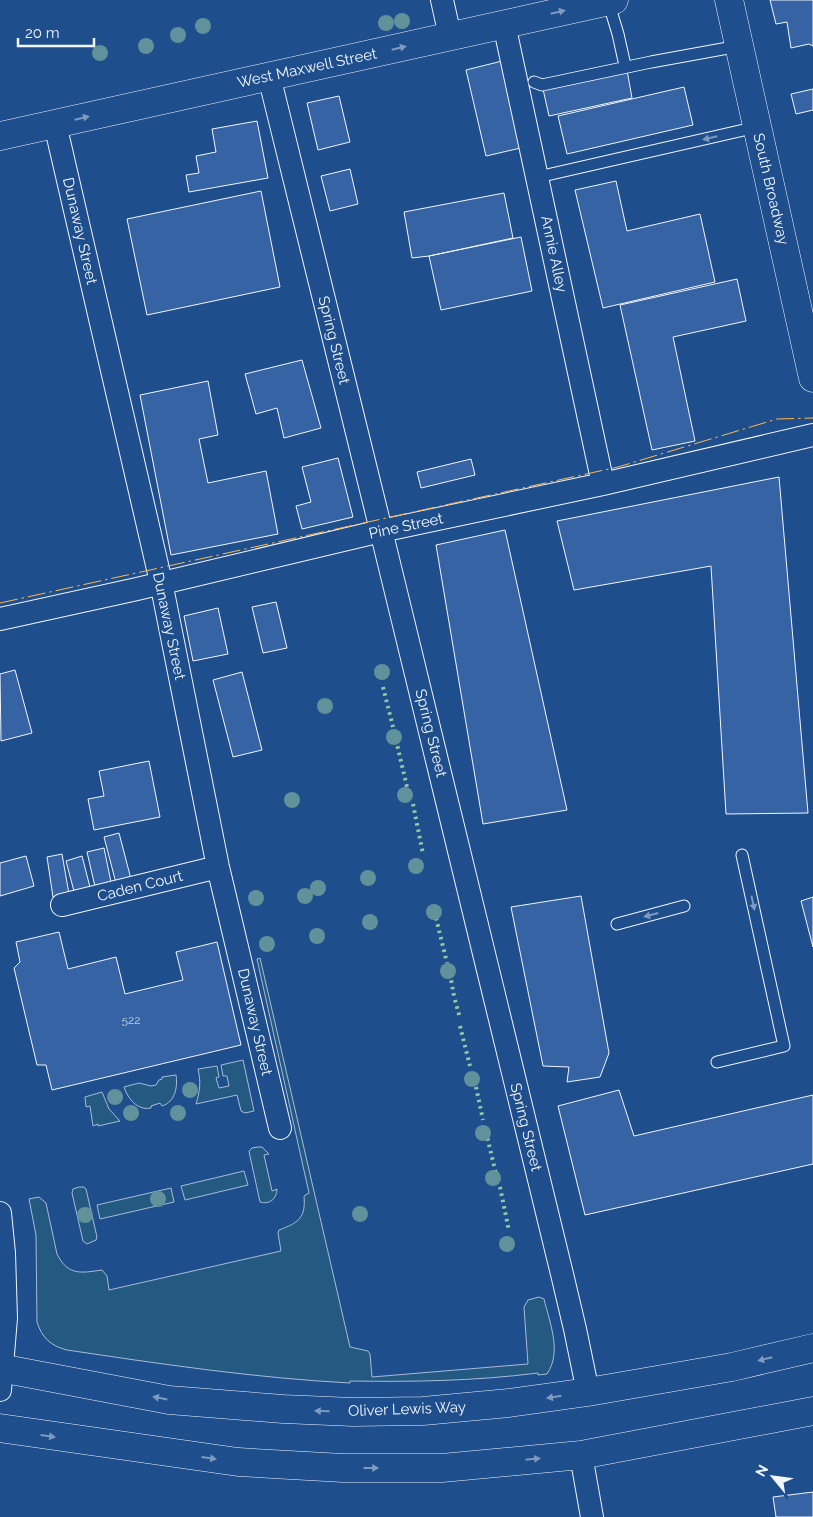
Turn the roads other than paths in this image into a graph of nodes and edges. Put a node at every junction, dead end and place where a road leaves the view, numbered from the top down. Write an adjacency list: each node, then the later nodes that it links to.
1 (442, 0): 5 (street)
2 (729, 0): 6 (main road, South Broadway)
3 (611, 1): 4 (main road, West Maxwell Street, one-way to 3); 7 (lane)
4 (504, 24): 5 (main road, West Maxwell Street); 10 (street, Annie Alley)
5 (450, 36): 9 (main road, West Maxwell Street, one-way to 5)
6 (739, 46): 8 (lane); 12 (main road, South Broadway)
7 (624, 61): 8 (lane); 10 (lane)
8 (651, 62): 10 (lane)
9 (269, 76): 11 (main road, West Maxwell Street, one-way to 9); 18 (street, Spring Street)
10 (526, 84): 14 (street, Annie Alley)
11 (55, 124): 13 (main road, West Maxwell Street); 19 (street, Dunaway Street)
12 (757, 127): 14 (lane, one-way to 14); 15 (main road, South Broadway)
13 (0, 136)
14 (538, 177): 17 (street, Annie Alley)
15 (813, 378)
16 (813, 435): 17 (street, Pine Street)
17 (603, 484): 18 (street, Pine Street)
18 (381, 531): 19 (street, Pine Street); 31 (street, Spring Street)
19 (161, 582): 20 (street, Pine Street); 22 (street, Dunaway Street)
20 (0, 619)
21 (742, 855): 26 (lane, one-way to 26)
22 (218, 866): 23 (street, Caden Court); 27 (street, Dunaway Street)
23 (62, 905)
24 (684, 906): 25 (lane, one-way to 25)
25 (617, 924)
26 (718, 1062)
27 (280, 1128)
28 (0, 1213): 30 (street)
29 (813, 1348): 31 (main road, Oliver Lewis Way, one-way to 31)
30 (1, 1376): 31 (main road, Oliver Lewis Way, one-way to 30)
31 (588, 1392)
32 (813, 1411): 34 (main road)
33 (0, 1428): 34 (main road, one-way to 34)
34 (581, 1455): 35 (street)
35 (592, 1517)

